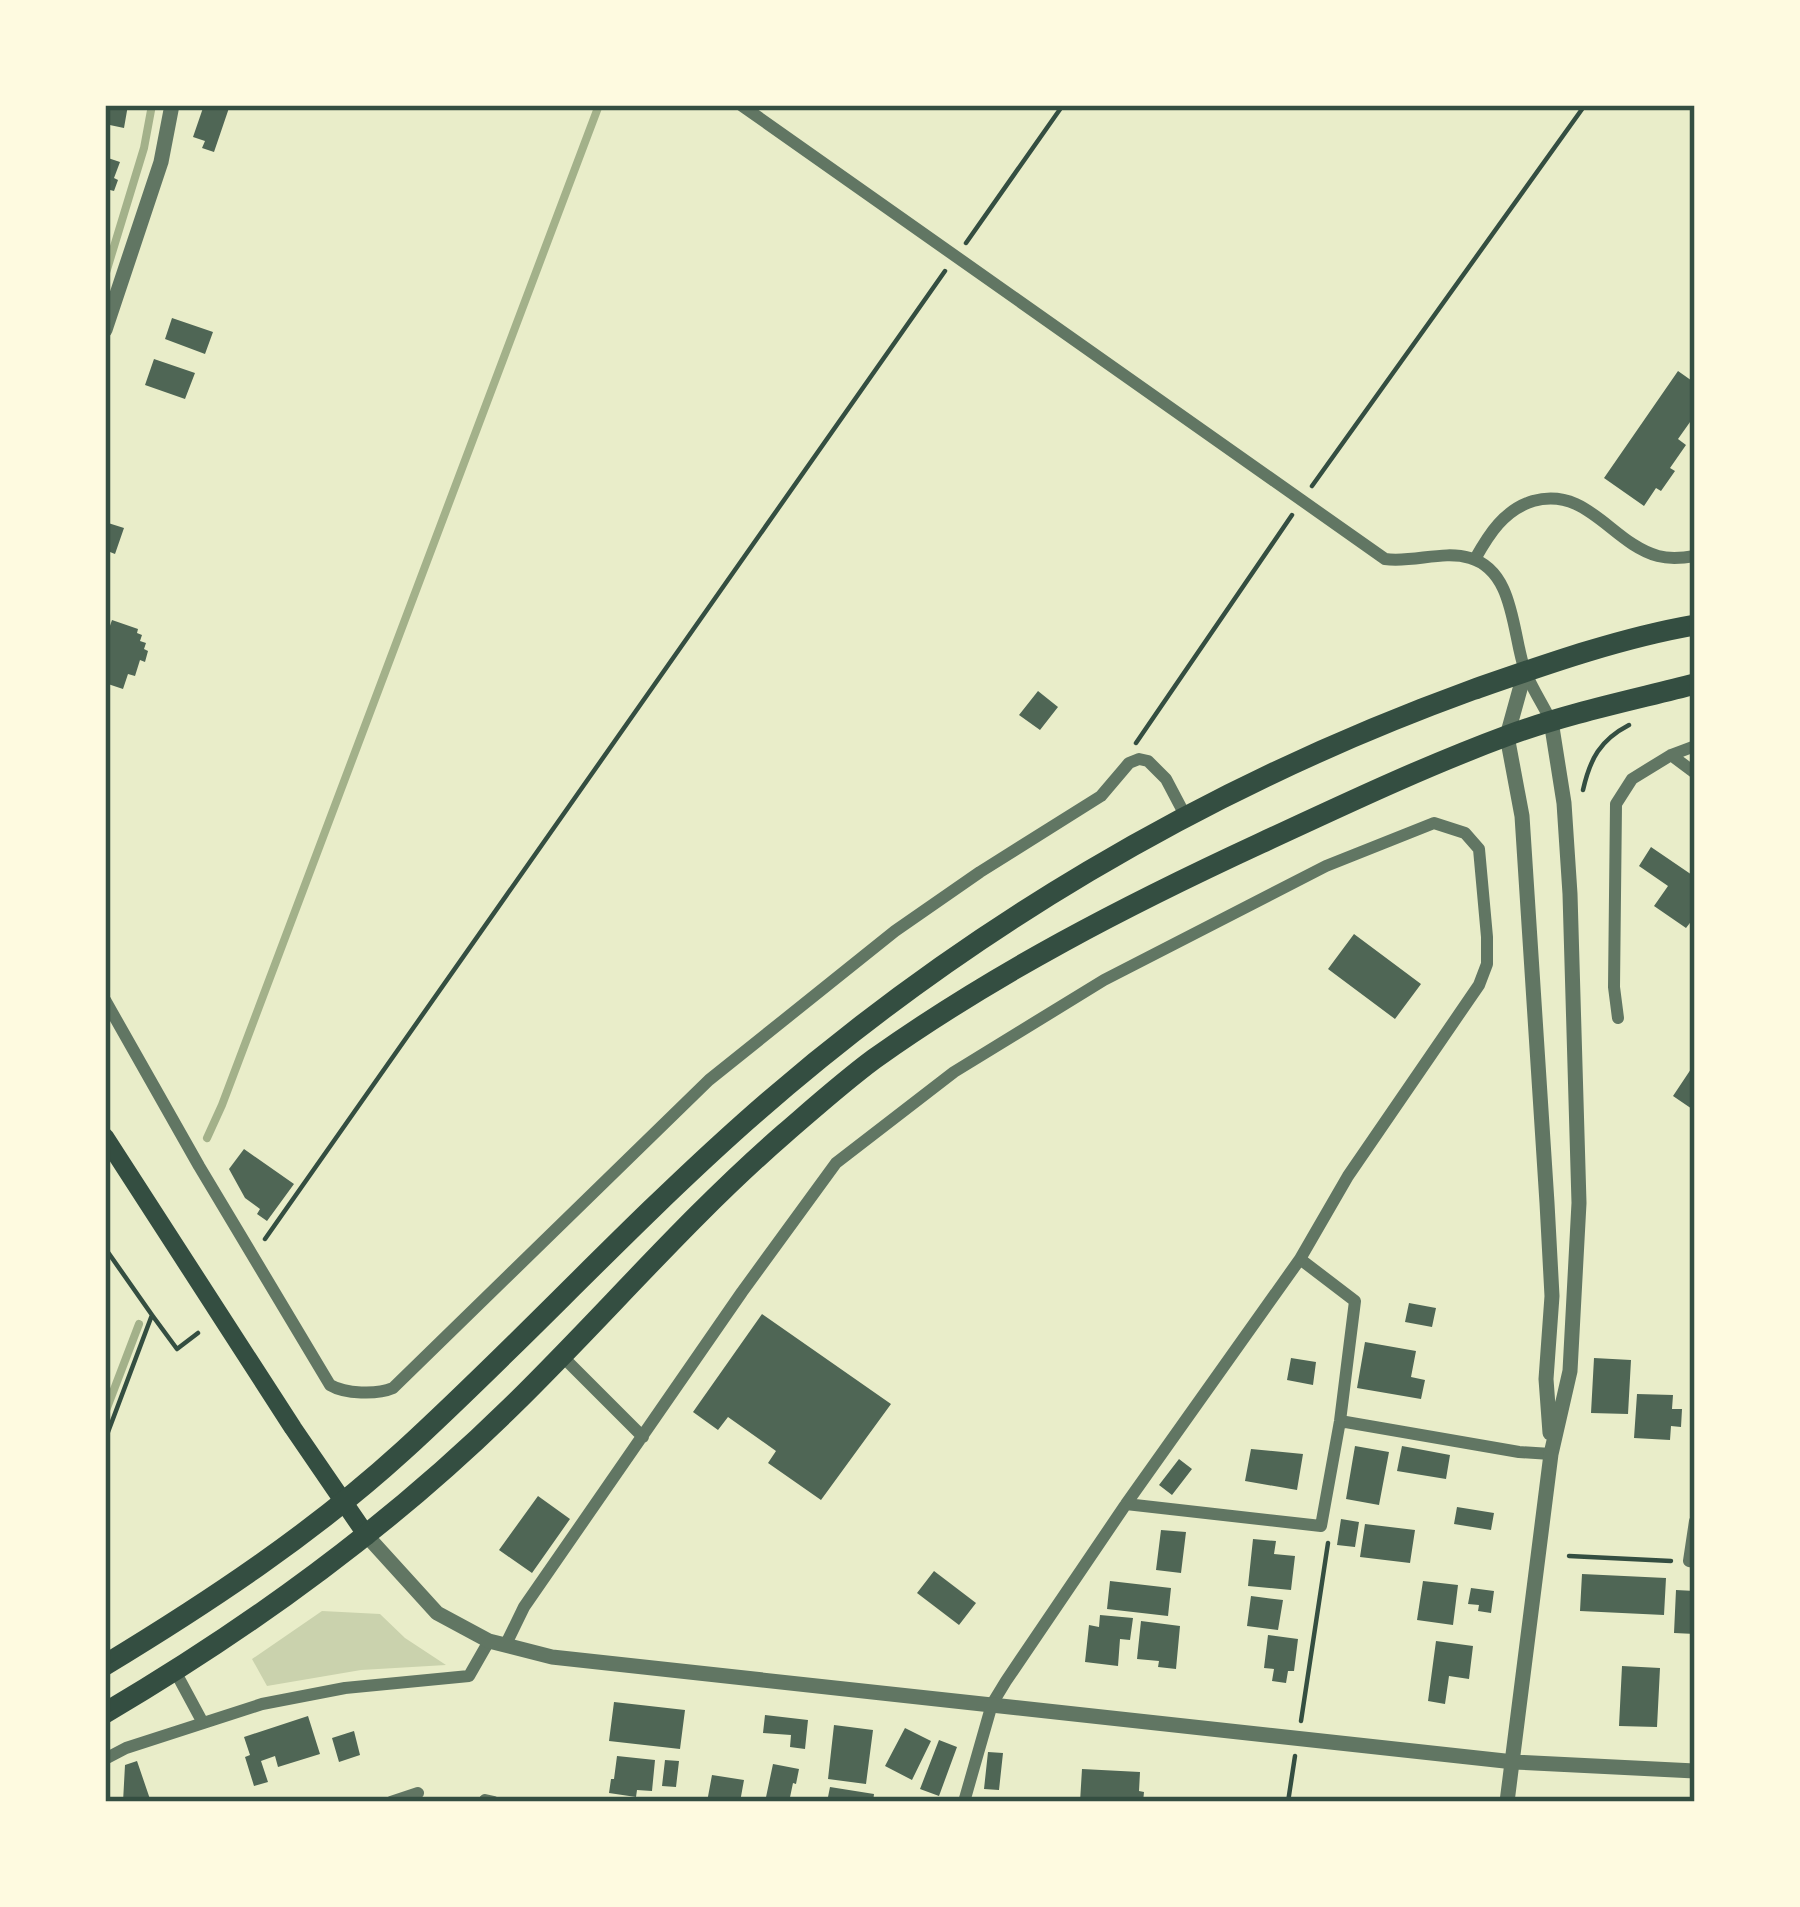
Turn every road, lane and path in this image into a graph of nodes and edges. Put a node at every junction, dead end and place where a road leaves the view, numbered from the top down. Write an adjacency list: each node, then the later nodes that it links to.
1 (172, 105): 6 (street)
2 (741, 105): 5 (street)
3 (1063, 105): 5 (path)
4 (1585, 105): 7 (path)
5 (955, 257): 7 (street); 26 (path)
6 (105, 330)
7 (1303, 500): 9 (street); 18 (path)
8 (1695, 556): 9 (street)
9 (1475, 559): 11 (street)
10 (1695, 625): 11 (highway)
11 (1526, 671): 13 (street); 15 (street); 21 (highway)
12 (1695, 684): 13 (highway)
13 (1551, 721): 15 (highway); 34 (street)
14 (1636, 722): 20 (path)
15 (1508, 736): 30 (highway); 34 (street)
16 (1695, 746): 17 (street)
17 (1671, 755): 19 (street); 23 (street)
18 (1129, 763): 21 (street); 26 (street)
19 (1695, 772)
20 (1582, 796)
21 (1186, 817): 35 (highway)
22 (105, 1000): 26 (street)
23 (1618, 1018)
24 (105, 1137): 35 (main road)
25 (105, 1248): 28 (path)
26 (252, 1257)
27 (1300, 1259): 31 (street); 32 (street); 36 (street)
28 (152, 1315): 29 (path); 33 (path)
29 (198, 1334)
30 (562, 1356): 32 (street); 39 (highway)
31 (1340, 1420): 34 (street); 38 (street)
32 (643, 1437): 42 (street)
33 (105, 1440)
34 (1551, 1454): 50 (street)
35 (342, 1502): 39 (main road); 43 (highway)
36 (1126, 1504): 38 (street); 45 (street)
37 (1695, 1521): 41 (street)
38 (1322, 1526): 48 (path)
39 (367, 1537): 42 (street); 44 (highway)
40 (1569, 1556): 41 (path)
41 (1692, 1561)
42 (497, 1644): 45 (street); 47 (street)
43 (105, 1664)
44 (175, 1672): 46 (highway); 47 (street)
45 (992, 1704): 48 (street); 54 (street)
46 (105, 1713)
47 (203, 1723): 49 (street)
48 (1298, 1737): 50 (street); 55 (path)
49 (105, 1759)
50 (1514, 1762): 51 (street); 56 (street)
51 (1695, 1771)
52 (418, 1793): 53 (street)
53 (391, 1802)
54 (964, 1802)
55 (1288, 1802)
56 (1508, 1802)

